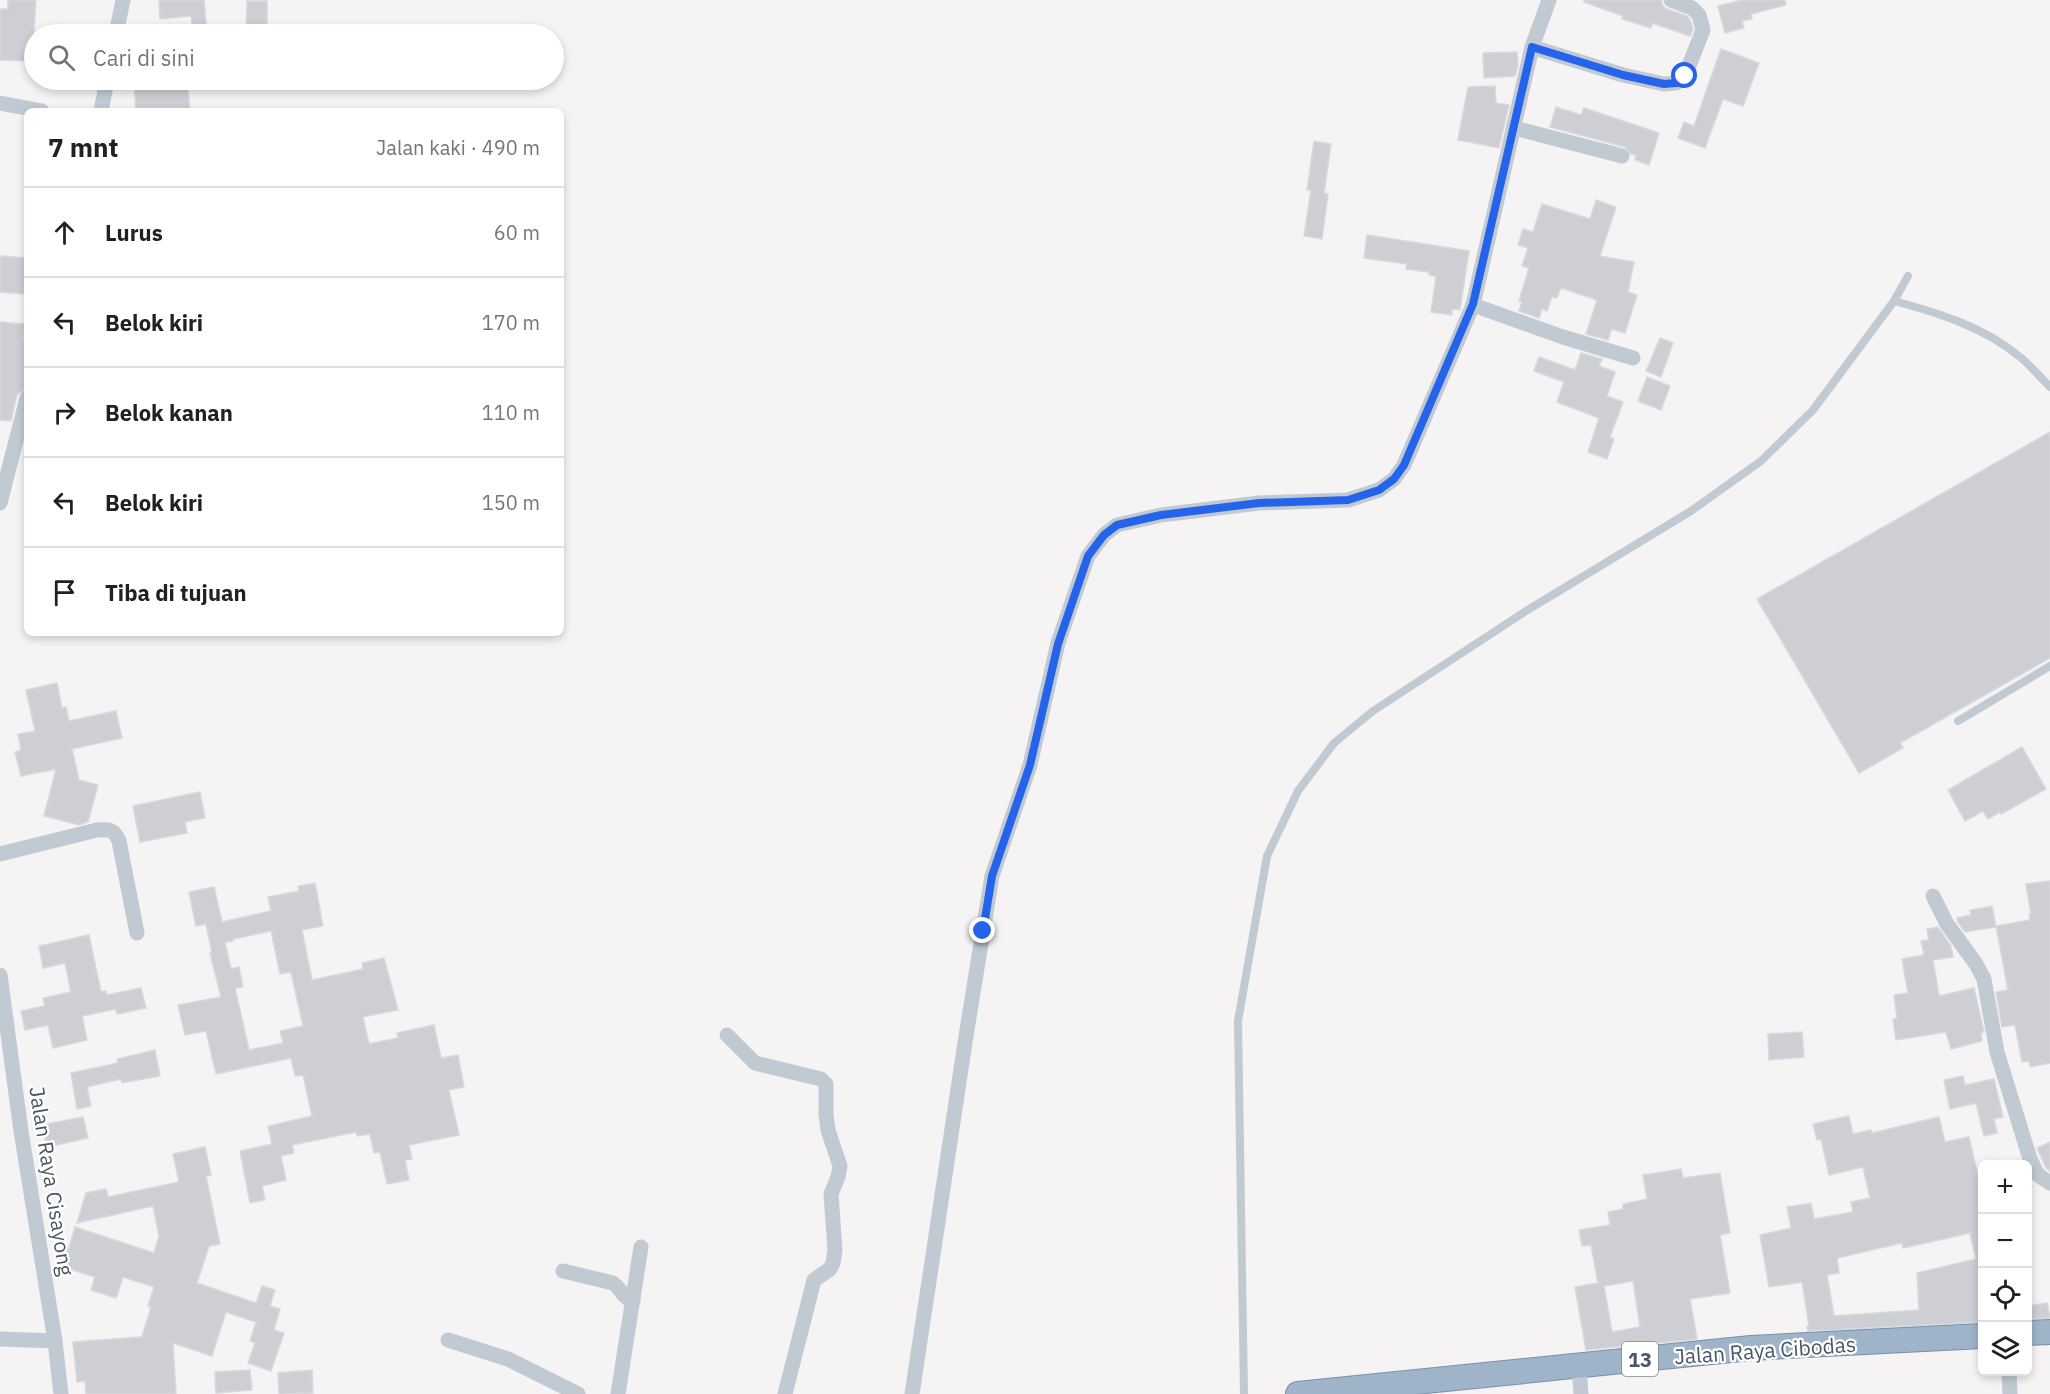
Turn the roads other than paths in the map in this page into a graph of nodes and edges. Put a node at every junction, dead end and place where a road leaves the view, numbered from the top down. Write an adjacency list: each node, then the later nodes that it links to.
1 (123, 0): 4 (street)
2 (1549, 0): 5 (street)
3 (1671, 0): 5 (street)
4 (118, 24)
5 (1532, 47): 10 (street)
6 (105, 90): 9 (street)
7 (0, 103): 8 (street)
8 (26, 108)
9 (101, 108)
10 (1514, 128): 11 (street); 14 (street)
11 (1623, 156)
12 (1908, 276): 13 (lane)
13 (1894, 301): 16 (lane); 43 (lane)
14 (1473, 304): 15 (street); 42 (street)
15 (1633, 358)
16 (2050, 387)
17 (24, 410): 18 (street)
18 (0, 503)
19 (2050, 666): 20 (lane)
20 (1958, 721)
21 (0, 854): 23 (street)
22 (1933, 896): 26 (street)
23 (137, 933)
24 (0, 980): 35 (street, Jalan Raya Cisayong)
25 (727, 1035): 41 (street)
26 (2050, 1183)
27 (641, 1247): 29 (street)
28 (563, 1271): 29 (street)
29 (633, 1301): 40 (street)
30 (2050, 1332): 31 (highway)
31 (2032, 1333)
32 (1978, 1336): 36 (highway, Jalan Raya Cibodas / 13)
33 (0, 1339): 35 (street)
34 (448, 1340): 39 (street)
35 (55, 1341): 38 (street, Jalan Raya Cisayong)
36 (1579, 1366): 44 (highway, Jalan Raya Cibodas / 13); 45 (street)
37 (2008, 1376): 46 (street)
38 (61, 1394)
39 (578, 1394)
40 (618, 1394)
41 (785, 1394)
42 (912, 1394)
43 (1244, 1394)
44 (1298, 1394)
45 (1581, 1394)
46 (2010, 1394)

